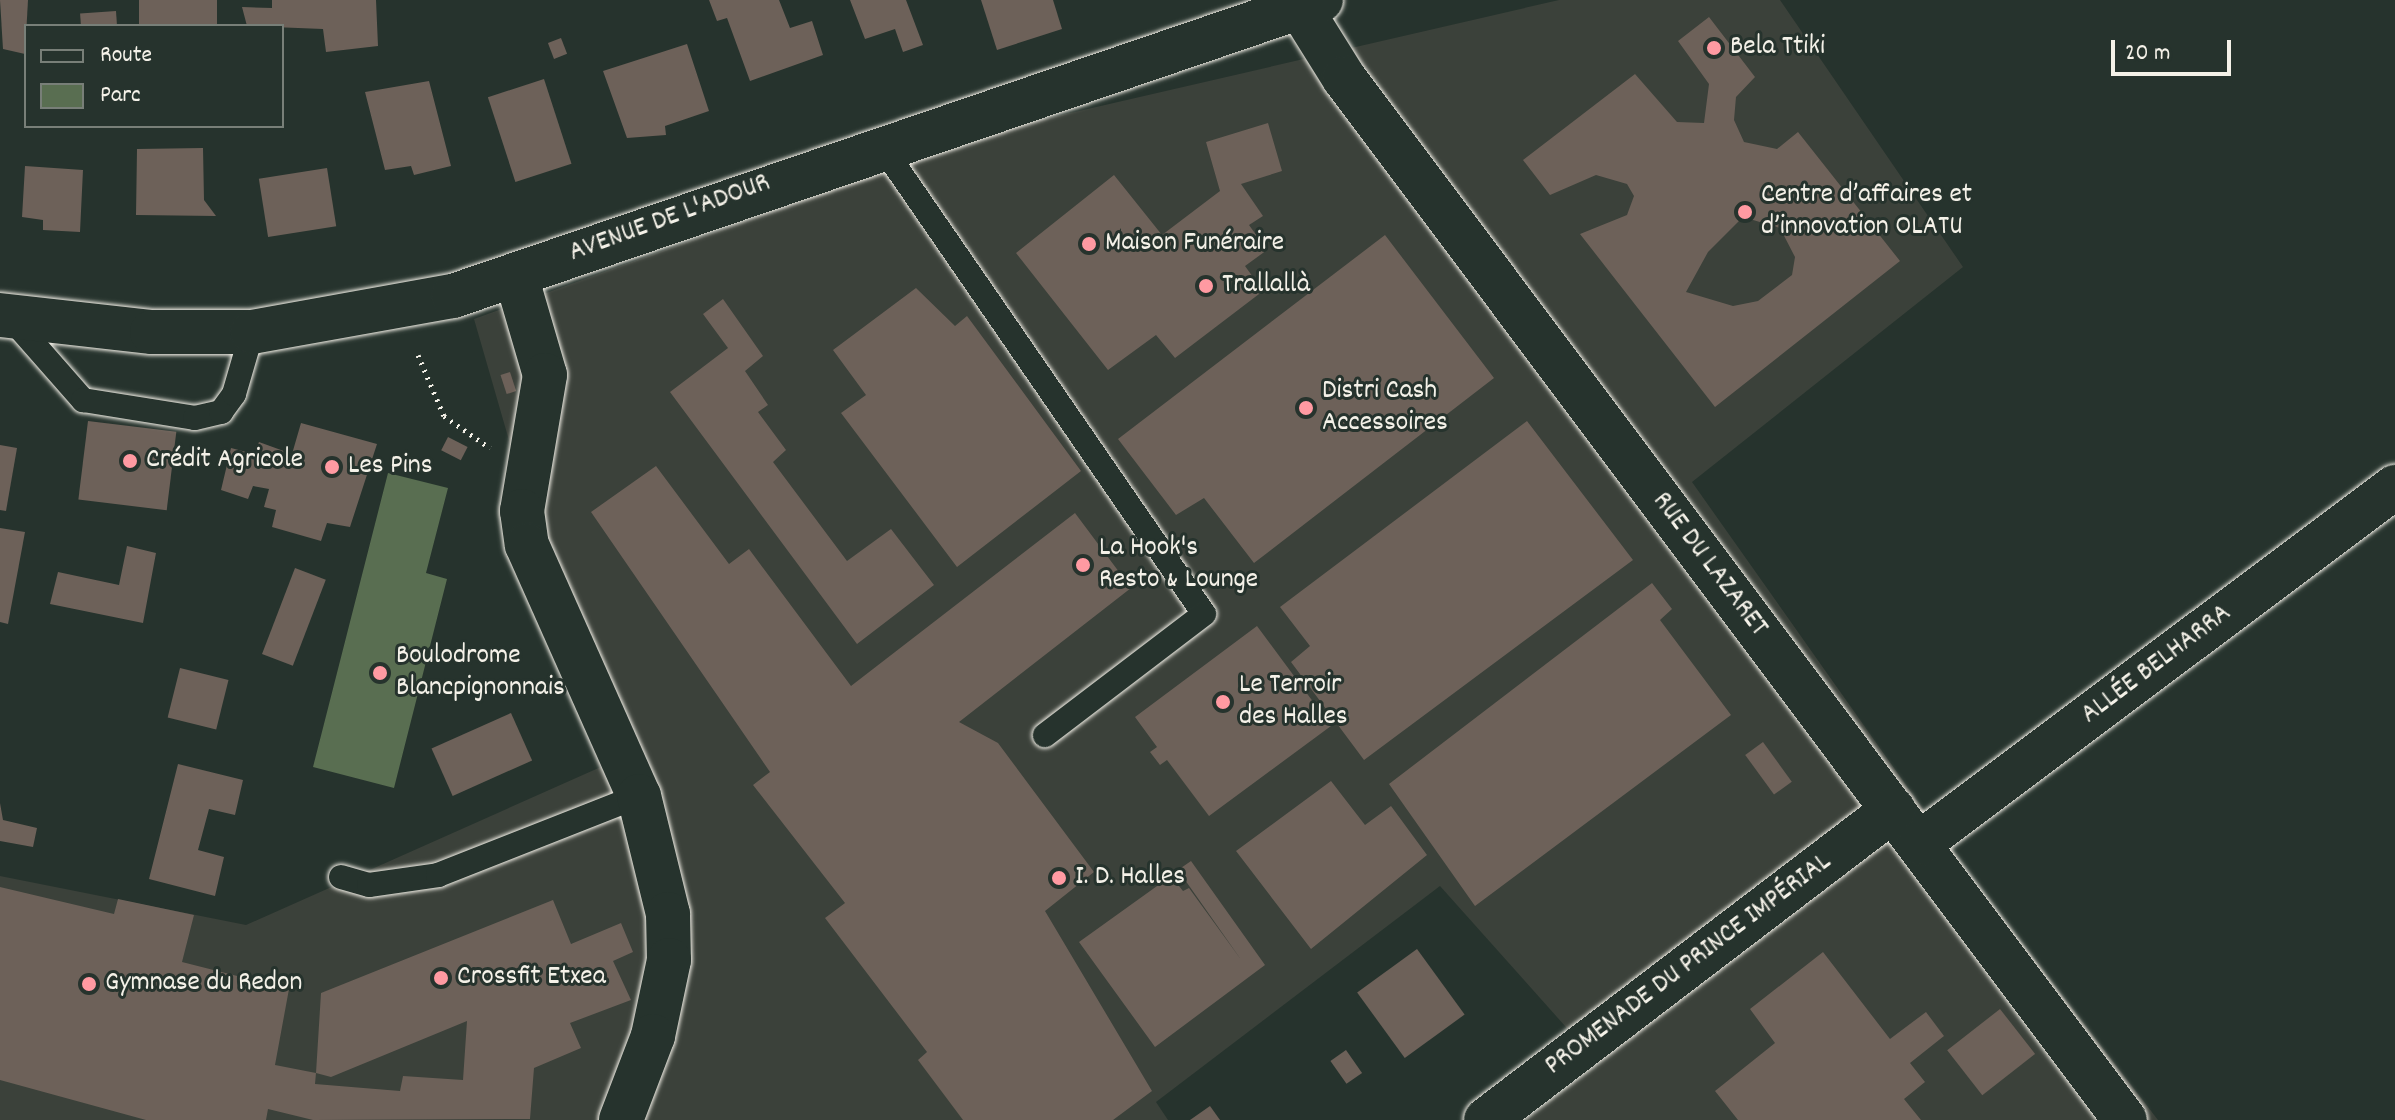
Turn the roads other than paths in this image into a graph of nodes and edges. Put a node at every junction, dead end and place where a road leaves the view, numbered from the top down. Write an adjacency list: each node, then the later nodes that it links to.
1 (1308, 2): 2 (street, AVENUE DE L'ADOUR); 9 (street, RUE DU LAZARET)
2 (881, 145): 3 (street, AVENUE DE L'ADOUR); 7 (lane)
3 (516, 276): 5 (street, AVENUE DE L'ADOUR); 8 (street)
4 (5, 316): 5 (street, AVENUE DE L'ADOUR); 5 (lane)
5 (252, 332)
6 (2395, 487): 10 (street, ALLÉE BELHARRA)
7 (1045, 735)
8 (639, 796): 11 (lane); 12 (street)
9 (1893, 810): 10 (street, RUE DU LAZARET); 13 (street, PROMENADE DU PRINCE IMPÉRIAL)
10 (1920, 843): 14 (street, RUE DU LAZARET)
11 (341, 877)
12 (621, 1120)
13 (1486, 1120)
14 (2125, 1120)

